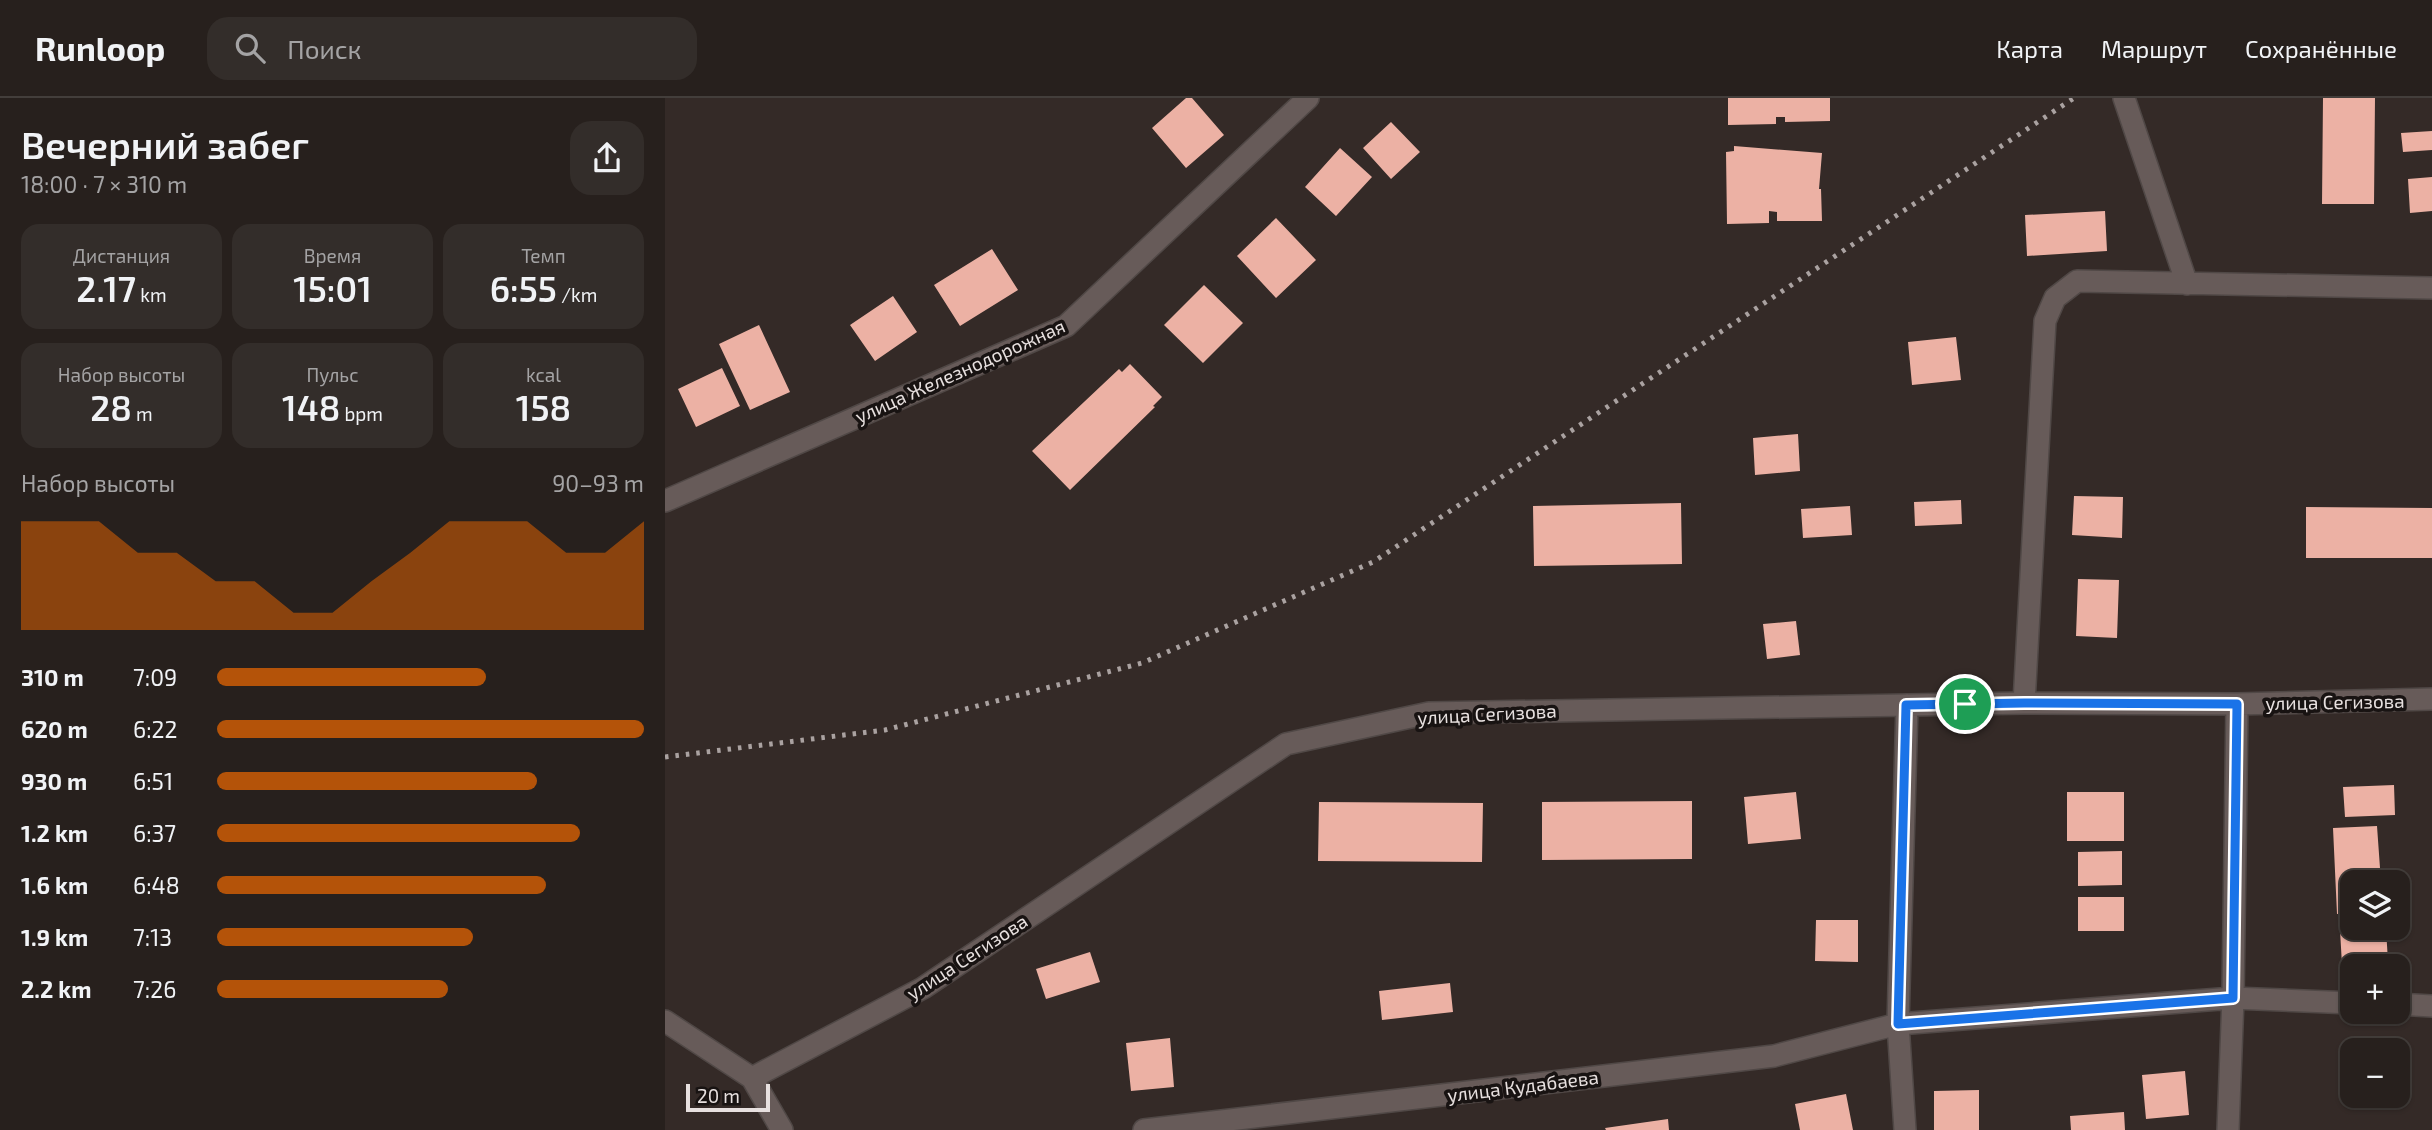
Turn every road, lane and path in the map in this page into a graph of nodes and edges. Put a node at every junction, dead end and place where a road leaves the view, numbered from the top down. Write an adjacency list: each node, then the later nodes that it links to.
1 (1308, 98): 5 (street, улица Железнодорожная)
2 (2124, 98): 3 (street)
3 (2187, 284): 4 (street); 7 (street)
4 (2432, 288)
5 (665, 501)
6 (2432, 699): 8 (street, улица Сегизова)
7 (2024, 703): 8 (street, улица Сегизова); 9 (street, улица Сегизова)
8 (2237, 704): 10 (street, улица Сегизова)
9 (1906, 705): 15 (street); 16 (street, улица Сегизова)
10 (2233, 998): 11 (street, улица Кудабаева); 15 (street, улица Кудабаева); 20 (street, улица Сегизова)
11 (2340, 1002)
12 (2410, 1005): 13 (street)
13 (2432, 1006)
14 (665, 1021): 16 (street)
15 (1898, 1024): 18 (street, улица Кудабаева); 19 (street)
16 (752, 1078): 17 (street)
17 (782, 1130)
18 (1144, 1130)
19 (1905, 1130)
20 (2228, 1130)

